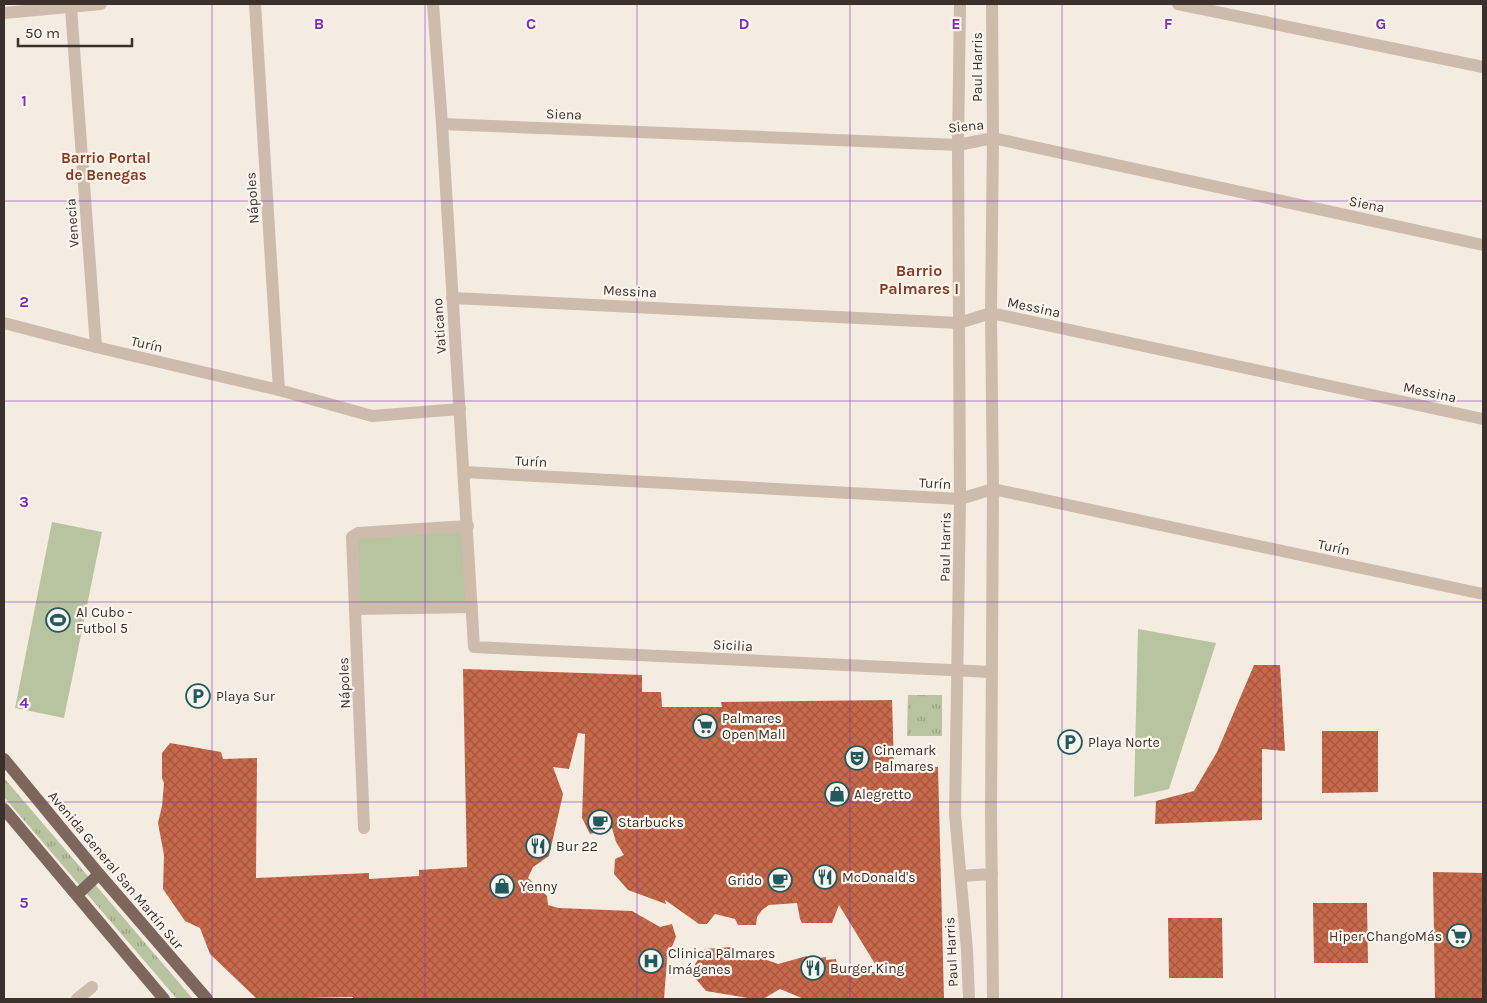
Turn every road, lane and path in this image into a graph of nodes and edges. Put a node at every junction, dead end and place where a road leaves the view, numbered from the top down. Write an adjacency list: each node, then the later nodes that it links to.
1 (101, 4): 7 (street)
2 (255, 4): 19 (street, Nápoles)
3 (433, 4): 10 (street, Vaticano)
4 (960, 4): 12 (street, Paul Harris)
5 (992, 4): 11 (street, Paul Harris)
6 (1178, 4): 9 (street)
7 (70, 8): 8 (street); 18 (street, Venecia)
8 (4, 14)
9 (1483, 68)
10 (442, 124): 12 (street, Siena); 14 (street, Vaticano)
11 (993, 138): 12 (street, Siena); 13 (street, Siena); 15 (street, Paul Harris)
12 (958, 145): 17 (street, Paul Harris)
13 (1483, 245)
14 (452, 298): 17 (street, Messina); 20 (street, Vaticano)
15 (991, 313): 17 (street, Messina); 21 (street, Messina); 23 (street, Paul Harris)
16 (4, 323): 18 (street, Turín)
17 (959, 323): 24 (street, Paul Harris)
18 (96, 347): 19 (street, Turín)
19 (279, 390): 20 (street, Turín)
20 (460, 409): 22 (street, Vaticano)
21 (1483, 419)
22 (464, 472): 24 (street, Turín); 25 (street, Vaticano)
23 (992, 489): 24 (street, Turín); 26 (street, Turín); 31 (street, Paul Harris)
24 (960, 499): 30 (street, Paul Harris)
25 (468, 526): 27 (street, Vaticano); 28 (street, Nápoles)
26 (1483, 594)
27 (472, 607): 28 (street); 29 (street, Vaticano)
28 (356, 609): 34 (street, Nápoles)
29 (474, 647): 30 (street, Sicilia)
30 (958, 671): 31 (street, Sicilia); 37 (street, Paul Harris)
31 (991, 672): 36 (street, Paul Harris)
32 (4, 759): 35 (main road, Avenida General San Martín Sur)
33 (4, 808): 38 (main road)
34 (364, 828)
35 (99, 874): 38 (main road); 42 (main road, Avenida General San Martín Sur)
36 (992, 874): 37 (street); 44 (street, Paul Harris)
37 (961, 876): 43 (street, Paul Harris)
38 (77, 895): 41 (main road)
39 (92, 988): 40 (street)
40 (77, 999)
41 (164, 999)
42 (207, 999)
43 (968, 999)
44 (993, 999)

